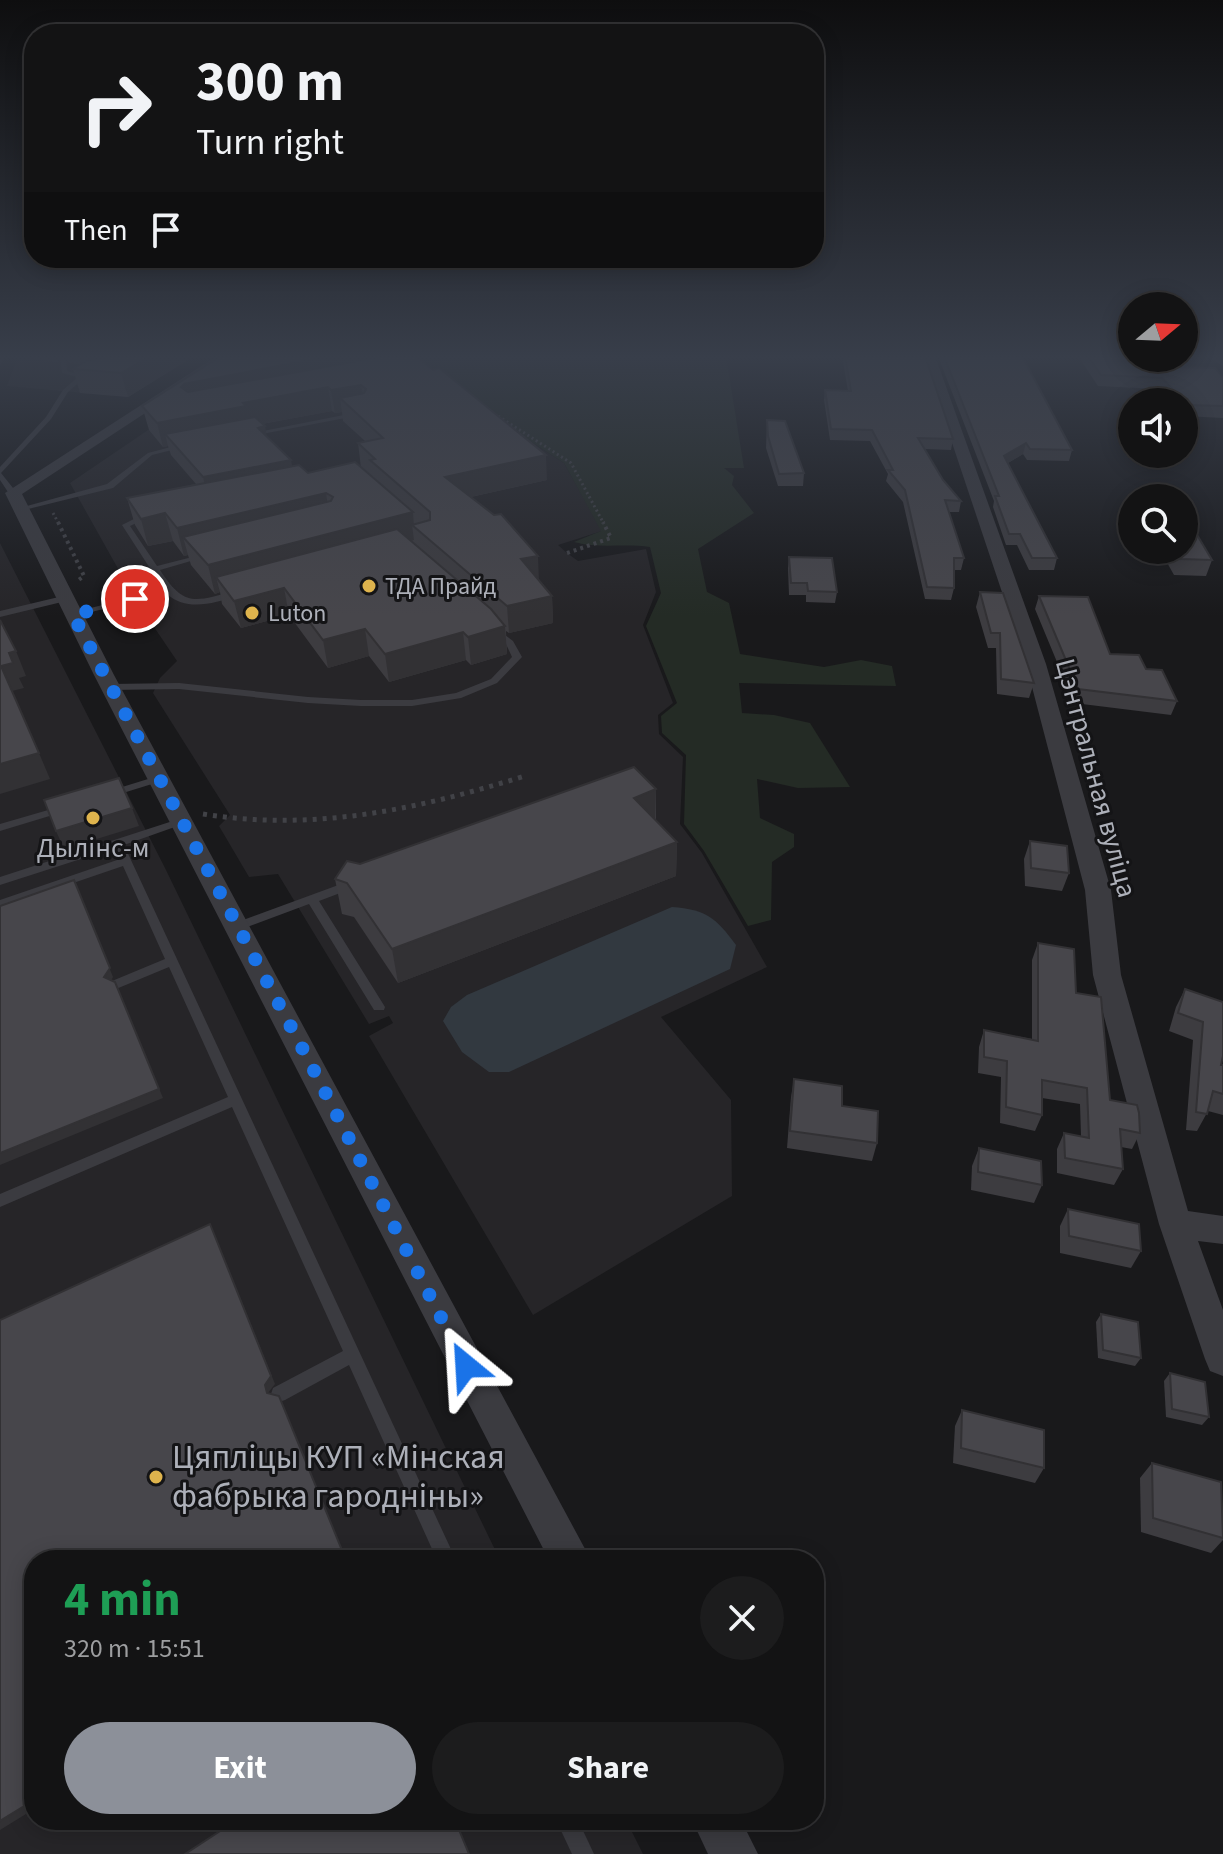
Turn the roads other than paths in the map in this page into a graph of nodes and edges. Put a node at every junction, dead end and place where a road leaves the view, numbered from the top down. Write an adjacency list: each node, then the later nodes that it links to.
1 (34, 443): 5 (lane)
2 (82, 443): 5 (street)
3 (959, 443): 32 (street, Цэнтральная вуліца)
4 (190, 445): 5 (lane)
5 (8, 487): 11 (street)
6 (156, 513): 8 (lane)
7 (214, 554): 8 (lane)
8 (155, 569): 10 (lane)
9 (251, 590): 10 (lane)
10 (169, 591): 11 (lane)
11 (68, 607): 12 (lane); 14 (street)
12 (0, 614)
13 (486, 622): 14 (lane)
14 (111, 687): 15 (street)
15 (161, 778): 16 (lane); 18 (street)
16 (96, 798)
17 (68, 807): 19 (lane)
18 (178, 815): 20 (lane); 26 (street)
19 (0, 828)
20 (118, 843): 21 (lane); 23 (lane)
21 (126, 861): 25 (lane); 27 (lane)
22 (370, 877): 24 (lane)
23 (0, 881)
24 (311, 898): 26 (lane); 29 (lane)
25 (0, 904)
26 (239, 926): 38 (street)
27 (172, 961): 28 (lane); 30 (lane)
28 (116, 984)
29 (379, 1007)
30 (235, 1100): 31 (lane); 34 (lane)
31 (0, 1201)
32 (1175, 1224): 33 (street); 35 (street, Цэнтральная вуліца)
33 (1223, 1230)
34 (353, 1354): 36 (lane); 37 (lane)
35 (1223, 1359)
36 (279, 1394)
37 (442, 1550)
38 (565, 1550)
39 (572, 1830): 41 (lane)
40 (721, 1830): 42 (street)
41 (583, 1854)
42 (734, 1854)

